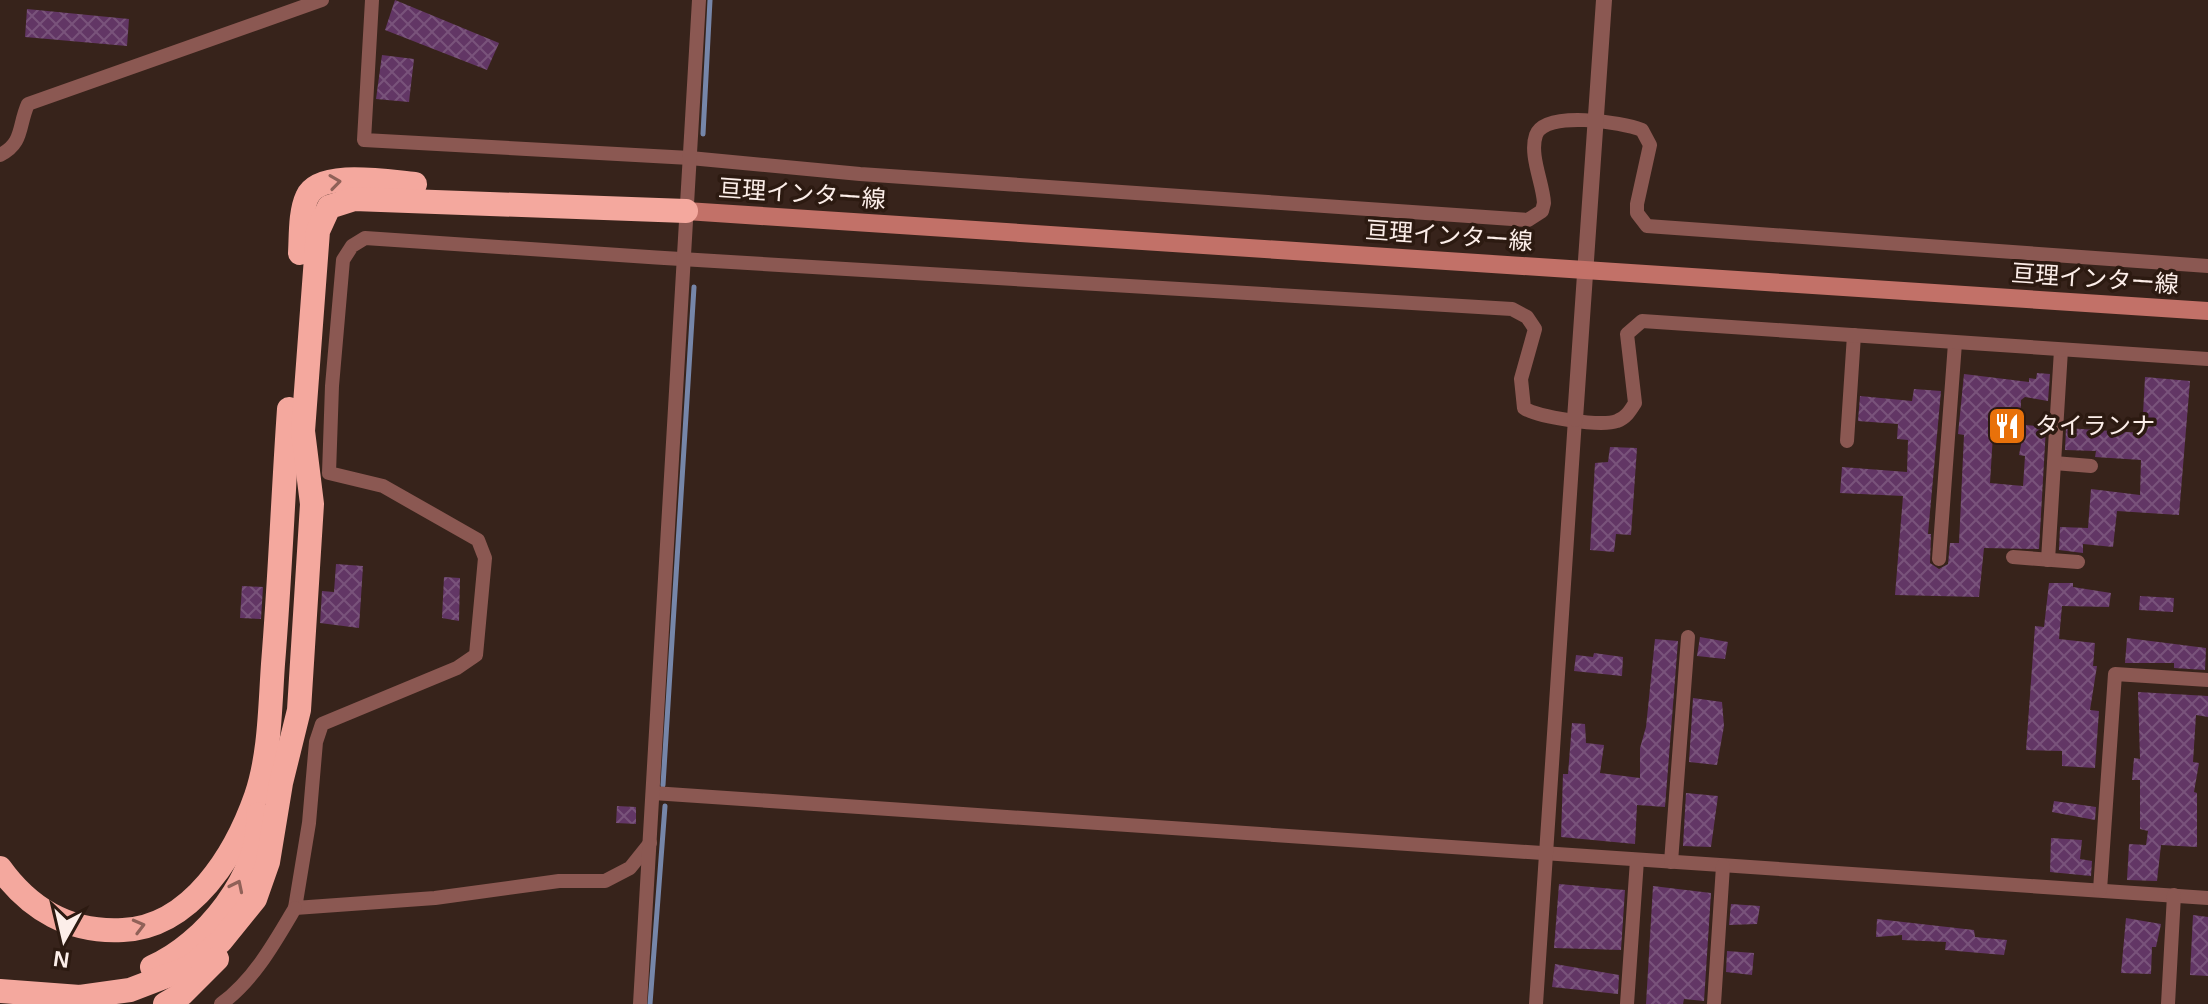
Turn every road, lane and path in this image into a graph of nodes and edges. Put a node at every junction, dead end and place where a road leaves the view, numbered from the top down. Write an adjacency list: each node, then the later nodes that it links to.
1 (322, 0): 6 (street)
2 (372, 0): 7 (street)
3 (699, 0): 7 (street)
4 (1604, 0): 5 (street)
5 (1596, 122): 7 (street); 10 (street); 11 (street)
6 (0, 155)
7 (690, 158): 8 (street)
8 (686, 211): 9 (street); 11 (main road, 亘理インター線); 28 (highway)
9 (684, 260): 17 (street); 27 (street); 39 (street)
10 (2208, 266)
11 (1586, 269): 12 (main road, 亘理インター線); 17 (street)
12 (2208, 311)
13 (1854, 335): 14 (street); 17 (street); 18 (street)
14 (1955, 343): 15 (street); 22 (street)
15 (2061, 350): 16 (street); 19 (street)
16 (2208, 359)
17 (1575, 419): 30 (street)
18 (1847, 441)
19 (2054, 463): 20 (street); 23 (street)
20 (2091, 466)
21 (2013, 557): 23 (street)
22 (1939, 559)
23 (2048, 560): 24 (street)
24 (2078, 562)
25 (1688, 637): 32 (street)
26 (2208, 680): 35 (street)
27 (653, 793): 29 (street); 30 (street)
28 (268, 796): 34 (highway, one-way to 28); 38 (highway); 40 (highway, one-way to 28)
29 (650, 843): 39 (street); 44 (street)
30 (1547, 854): 31 (street); 45 (street)
31 (1637, 860): 32 (street); 46 (street)
32 (1671, 862): 33 (street)
33 (1723, 866): 35 (street); 47 (street)
34 (0, 868)
35 (2100, 890): 36 (street)
36 (2174, 895): 37 (street); 48 (street)
37 (2208, 898)
38 (255, 899): 41 (highway); 42 (highway)
39 (295, 908): 43 (street)
40 (0, 977)
41 (0, 991)
42 (165, 1004)
43 (221, 1004)
44 (640, 1004)
45 (1536, 1004)
46 (1627, 1004)
47 (1714, 1004)
48 (2168, 1004)

